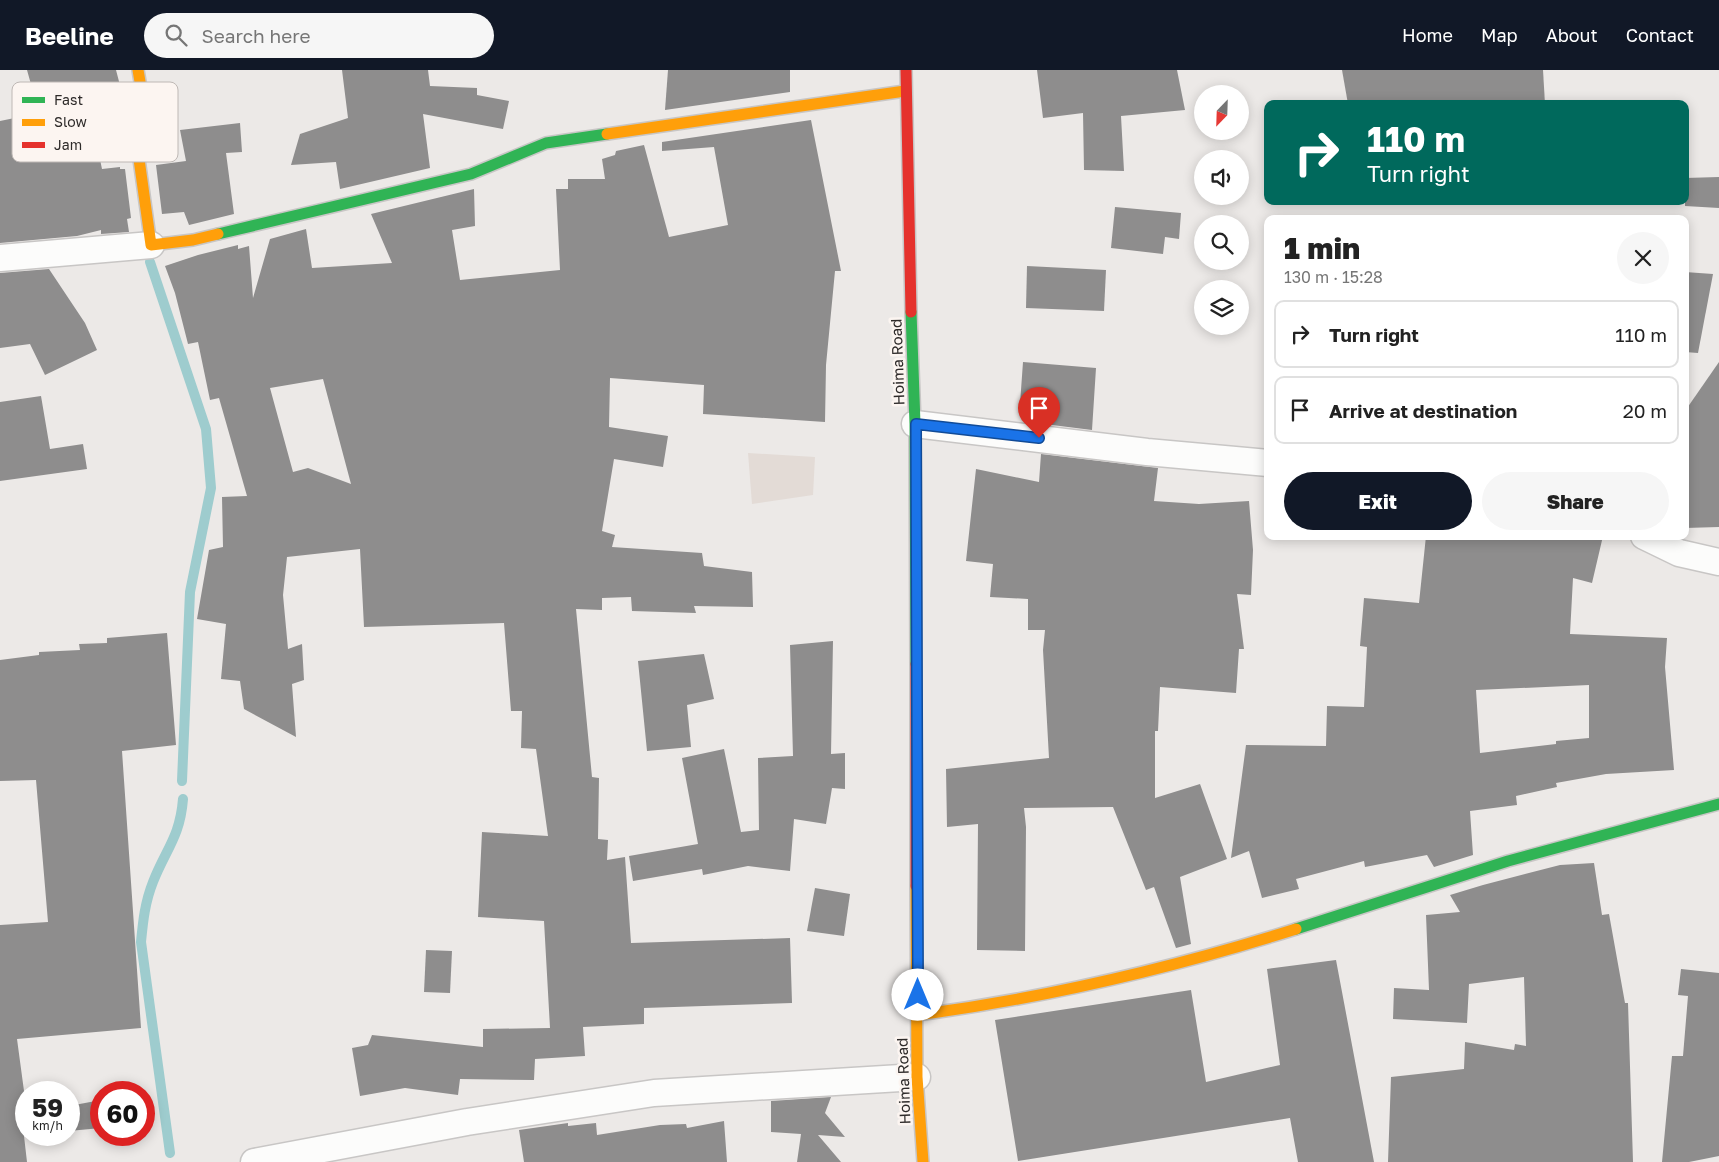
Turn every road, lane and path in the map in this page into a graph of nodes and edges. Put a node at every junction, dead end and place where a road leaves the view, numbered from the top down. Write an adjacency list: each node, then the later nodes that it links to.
1 (906, 70): 2 (street, Hoima Road)
2 (905, 91): 4 (street); 6 (street, Hoima Road)
3 (139, 162): 4 (street)
4 (151, 244): 5 (street)
5 (0, 258)
6 (916, 424): 7 (street); 11 (street, Hoima Road)
7 (1264, 463)
8 (1652, 540): 9 (street)
9 (1719, 562)
10 (1719, 804): 11 (street)
11 (918, 1015): 12 (street, Hoima Road)
12 (917, 1077): 13 (street); 14 (street, Hoima Road)
13 (254, 1162)
14 (923, 1162)

